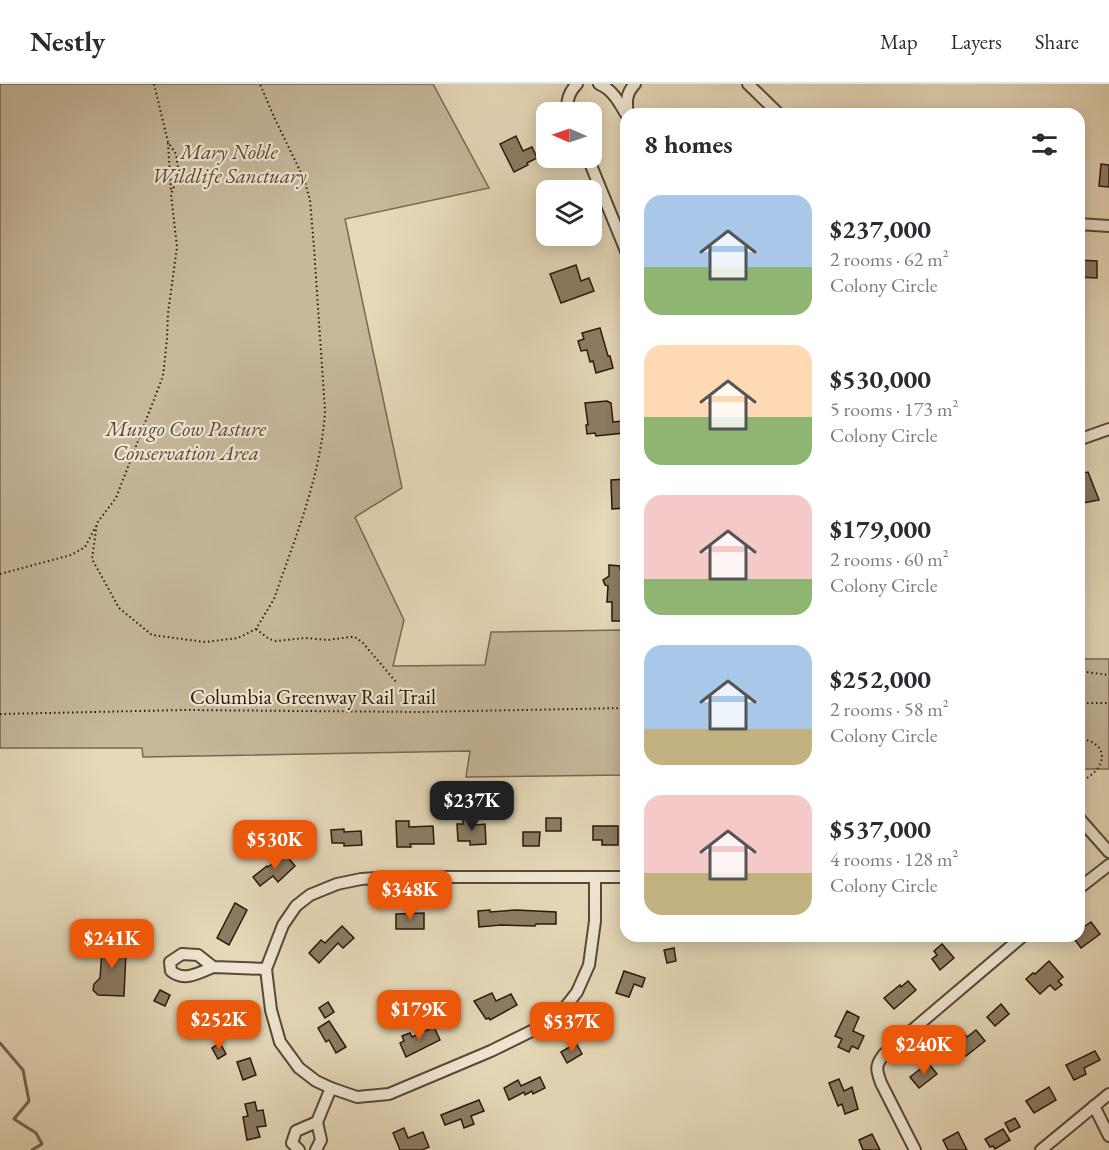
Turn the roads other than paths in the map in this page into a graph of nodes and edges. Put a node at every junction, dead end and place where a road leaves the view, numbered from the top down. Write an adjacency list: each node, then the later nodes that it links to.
1 (577, 84): 5 (street)
2 (599, 84): 6 (street)
3 (635, 84): 7 (street)
4 (748, 84): 8 (street)
5 (568, 102)
6 (623, 108)
7 (627, 108)
8 (773, 108)
9 (592, 168): 12 (street)
10 (1085, 224): 11 (street)
11 (1109, 226)
12 (620, 236)
13 (1109, 429): 14 (street)
14 (1085, 438)
15 (1085, 825): 16 (street)
16 (1109, 852)
17 (1109, 865): 20 (street)
18 (620, 877): 19 (street)
19 (595, 878): 23 (street); 24 (street)
20 (1085, 884)
21 (1016, 942): 31 (street)
22 (213, 967): 23 (street)
23 (266, 969): 24 (street)
24 (331, 1088): 27 (street)
25 (1109, 1094): 26 (street)
26 (1095, 1106): 28 (street); 32 (street)
27 (317, 1122): 29 (street); 30 (street)
28 (1109, 1136)
29 (299, 1150)
30 (316, 1150)
31 (915, 1150)
32 (1041, 1150)

